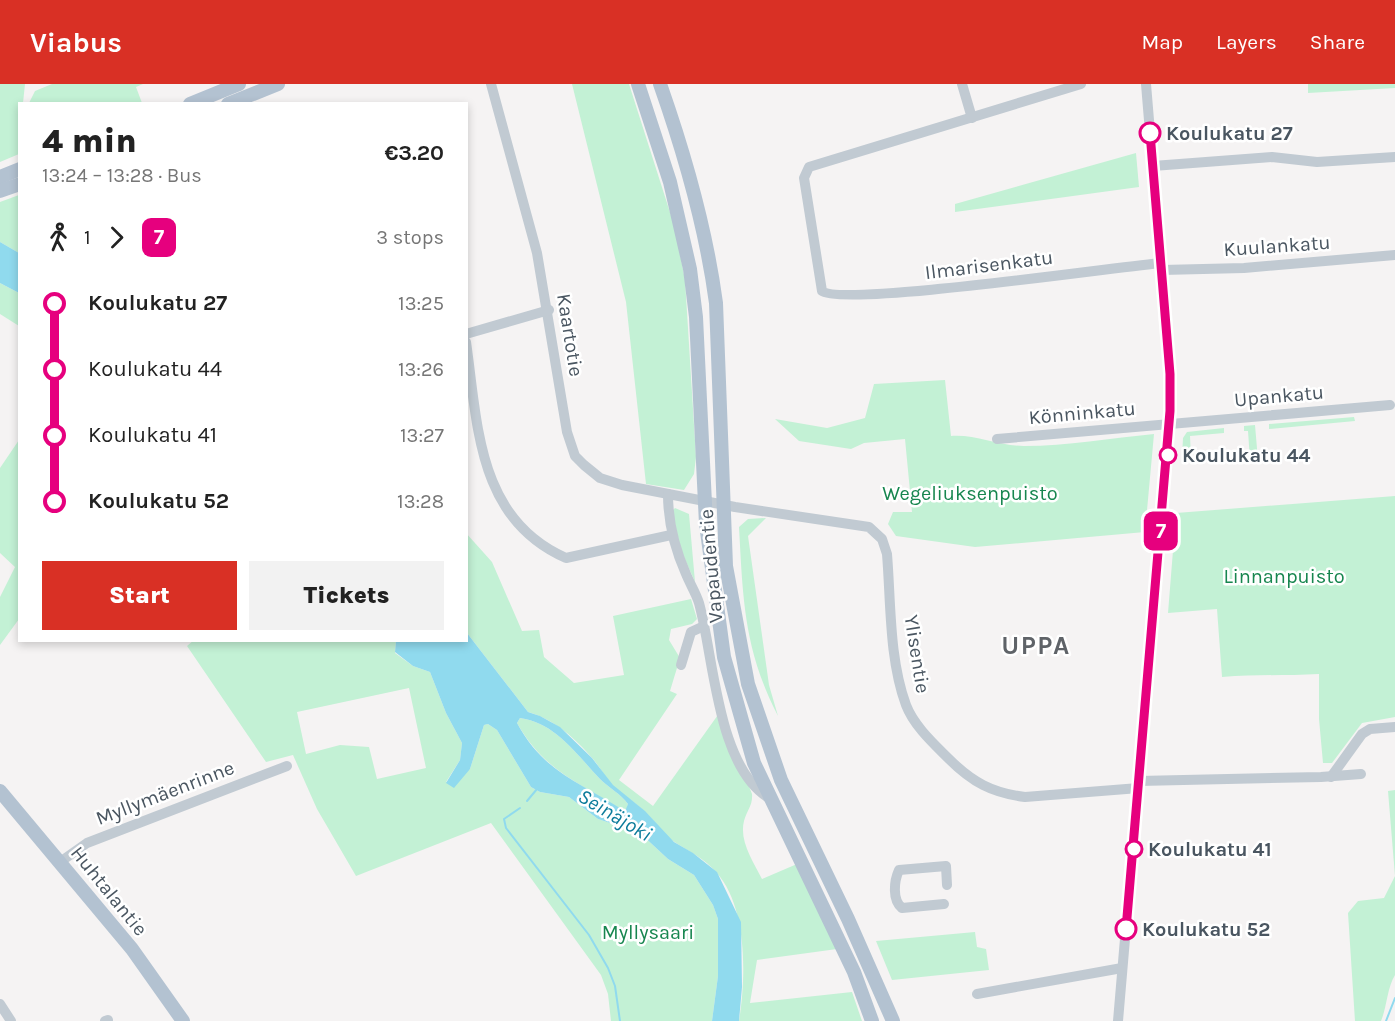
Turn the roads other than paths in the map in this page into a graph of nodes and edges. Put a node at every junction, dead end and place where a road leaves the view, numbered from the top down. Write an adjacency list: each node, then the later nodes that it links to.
1 (239, 84): 9 (main road)
2 (278, 84): 10 (main road)
3 (491, 84): 16 (street, Kaartotie)
4 (638, 84): 23 (main road, Vapaudentie)
5 (660, 84): 24 (main road, Vapaudentie)
6 (962, 84): 11 (street)
7 (1081, 84): 11 (street)
8 (1146, 84): 13 (street)
9 (195, 102)
10 (233, 102)
11 (972, 118): 15 (street, Ilmarisenkatu)
12 (1395, 157): 13 (street)
13 (1153, 166): 15 (street)
14 (1395, 255): 15 (street, Kuulankatu)
15 (1161, 267): 20 (street)
16 (549, 310): 17 (street); 22 (street, Kaartotie)
17 (468, 333)
18 (468, 357): 25 (street)
19 (1390, 405): 20 (street, Upankatu)
20 (1170, 424): 21 (street, Könninkatu); 32 (street)
21 (997, 439)
22 (668, 494): 23 (street, Kaartotie); 25 (street)
23 (704, 500): 24 (street, Ylisentie); 34 (main road, Vapaudentie)
24 (724, 505): 32 (street, Ylisentie); 44 (main road, Vapaudentie)
25 (671, 535): 26 (street)
26 (704, 626): 27 (street); 34 (street)
27 (681, 664)
28 (1395, 727): 31 (street)
29 (287, 766): 35 (street, Myllymäenrinne)
30 (1362, 774): 31 (street, Ylisentie)
31 (1331, 777): 32 (street, Ylisentie)
32 (1139, 784): 38 (street)
33 (0, 791): 35 (main road, Huhtalantie)
34 (769, 798): 43 (main road, Vapaudentie)
35 (60, 862): 42 (main road, Huhtalantie)
36 (947, 885): 37 (street)
37 (944, 904)
38 (1122, 968): 39 (street); 45 (street)
39 (977, 994)
40 (0, 1004): 41 (street)
41 (11, 1021)
42 (183, 1021)
43 (872, 1021)
44 (893, 1021)
45 (1118, 1021)

